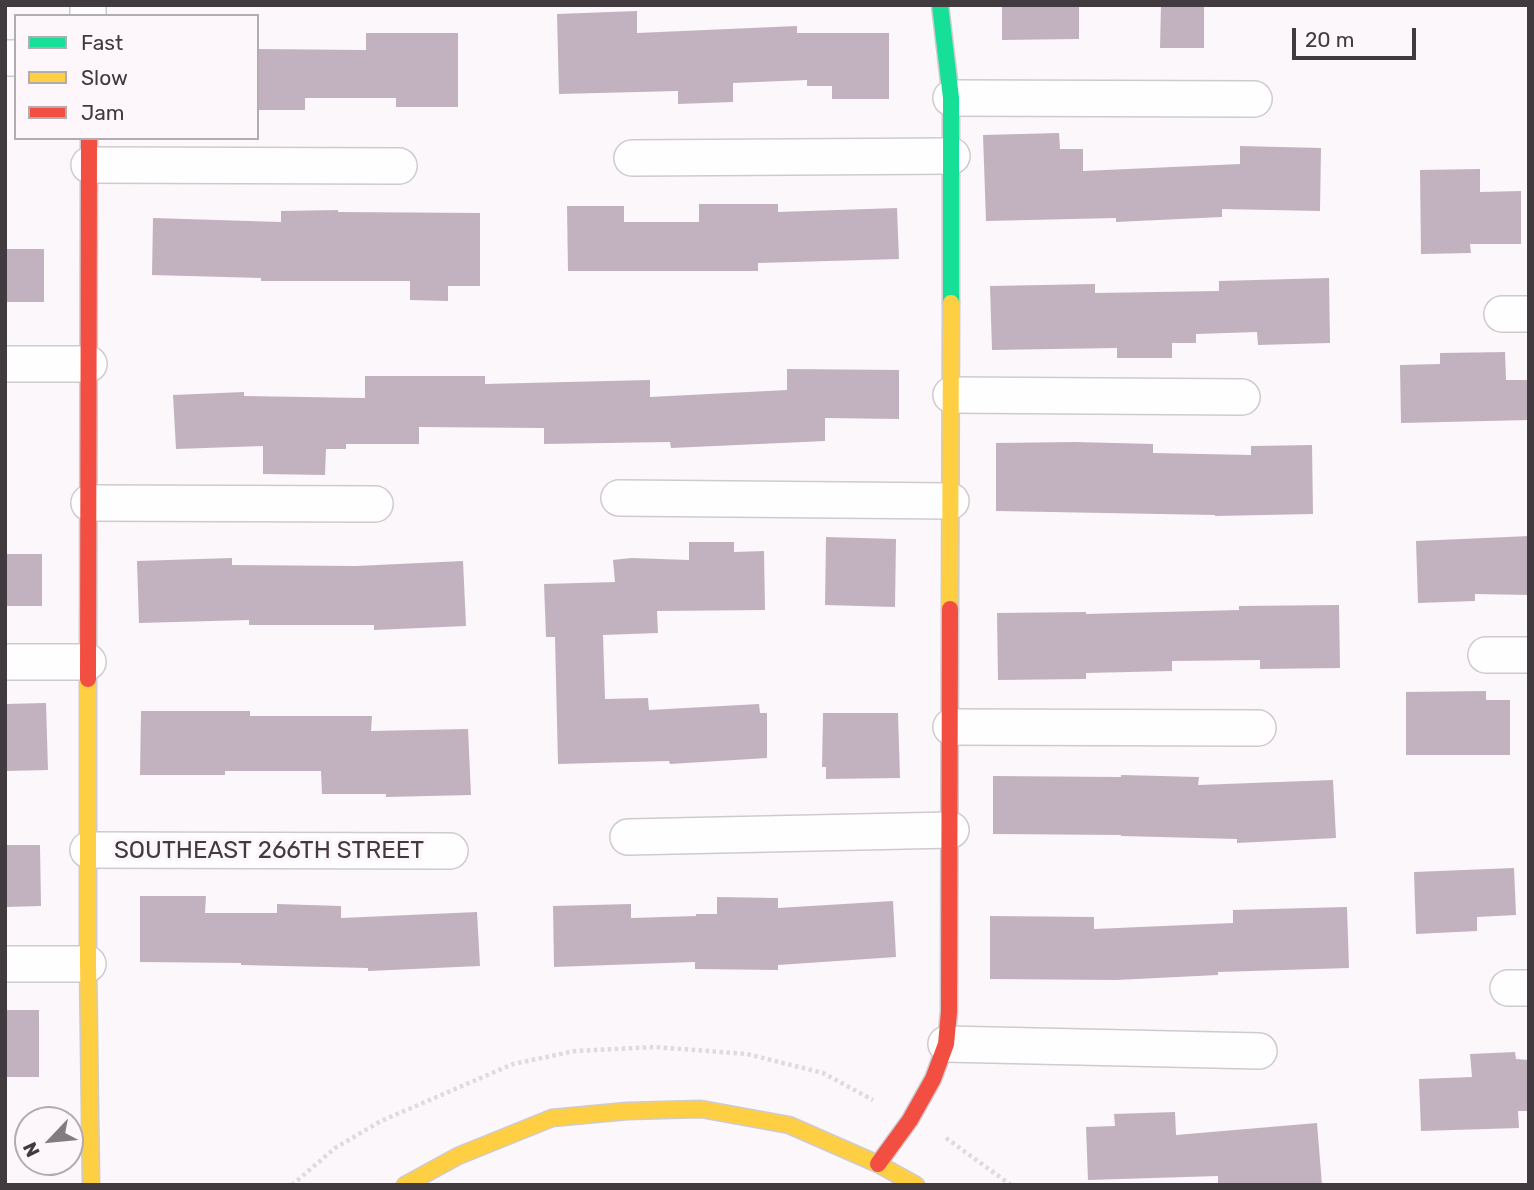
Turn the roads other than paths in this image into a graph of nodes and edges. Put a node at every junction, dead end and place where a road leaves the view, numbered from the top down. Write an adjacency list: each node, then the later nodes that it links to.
1 (940, 5): 2 (street)
2 (951, 98): 3 (street); 5 (street)
3 (1254, 99)
4 (89, 152): 7 (street, SOUTHEAST 266TH STREET); 9 (street, SOUTHEAST 266TH STREET)
5 (952, 156): 6 (street); 10 (street)
6 (632, 158)
7 (399, 166)
8 (5, 364): 9 (street)
9 (89, 364): 14 (street, SOUTHEAST 266TH STREET)
10 (951, 395): 11 (street); 13 (street)
11 (1242, 397)
12 (619, 498): 13 (street)
13 (951, 501): 20 (street)
14 (89, 503): 15 (street); 19 (street, SOUTHEAST 266TH STREET)
15 (375, 504)
16 (1486, 655): 17 (street)
17 (1529, 655)
18 (5, 662): 19 (street)
19 (88, 662): 24 (street, SOUTHEAST 266TH STREET)
20 (951, 727): 21 (street); 22 (street)
21 (1258, 728)
22 (951, 830): 23 (street); 28 (street)
23 (628, 837)
24 (88, 850): 25 (street, SOUTHEAST 266TH STREET); 27 (street, SOUTHEAST 266TH STREET)
25 (450, 851)
26 (5, 964): 27 (street)
27 (88, 964): 31 (street, SOUTHEAST 266TH STREET)
28 (946, 1044): 29 (street); 30 (street)
29 (1259, 1051)
30 (878, 1164): 32 (street); 33 (street)
31 (91, 1185)
32 (405, 1185)
33 (916, 1185)

